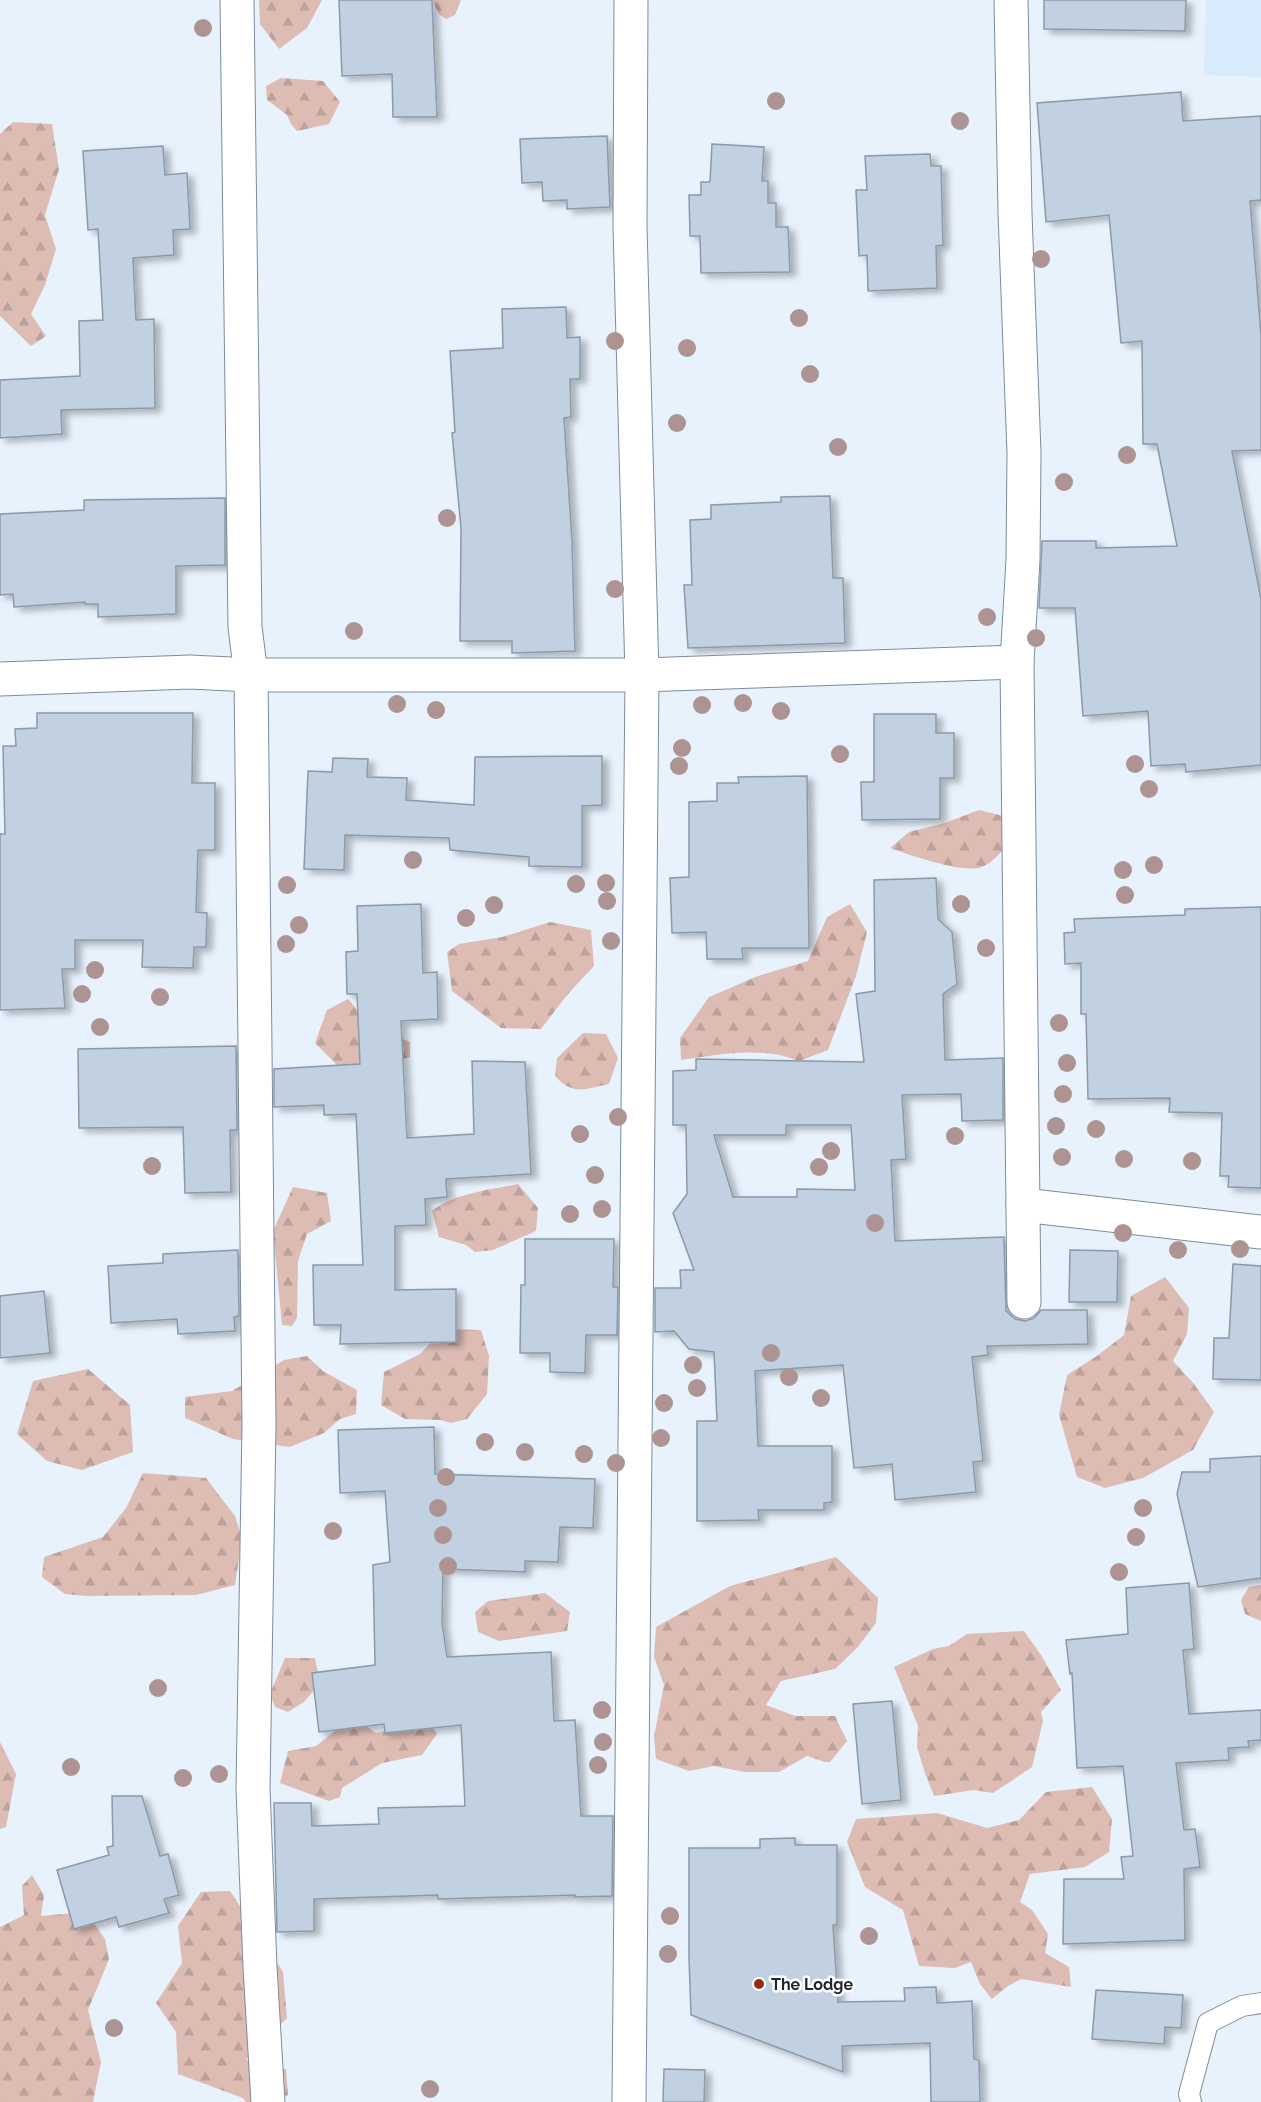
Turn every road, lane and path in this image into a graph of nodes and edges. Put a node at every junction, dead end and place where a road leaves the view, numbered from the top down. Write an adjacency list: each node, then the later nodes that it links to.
1 (237, 0): 5 (street)
2 (631, 0): 6 (street)
3 (1011, 0): 4 (street)
4 (1017, 662): 6 (street); 8 (street)
5 (251, 675): 6 (street); 7 (street); 12 (street)
6 (642, 675): 13 (street)
7 (0, 679)
8 (1023, 1205): 9 (street); 10 (street)
9 (1261, 1232)
10 (1024, 1302)
11 (1261, 2003): 14 (lane)
12 (268, 2102)
13 (629, 2102)
14 (1191, 2102)

